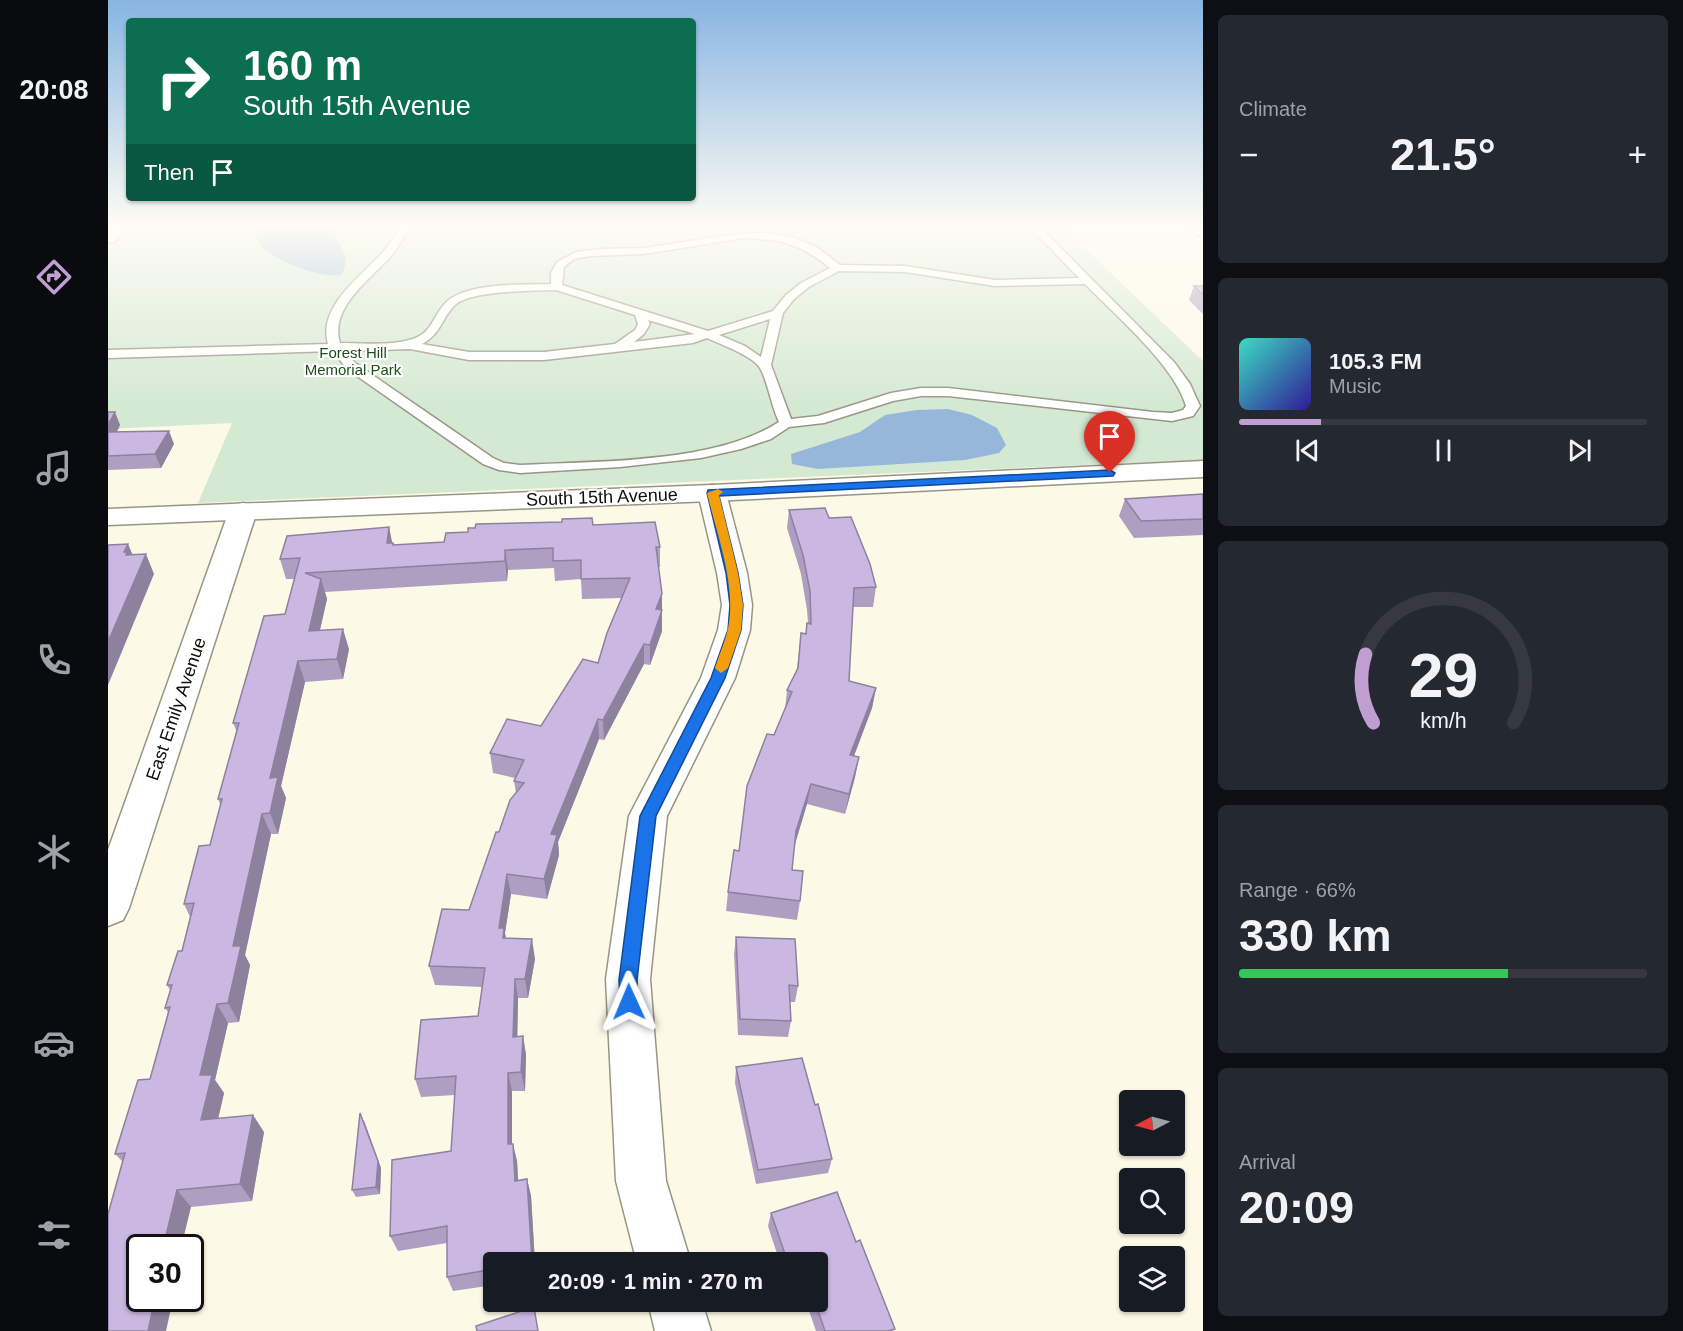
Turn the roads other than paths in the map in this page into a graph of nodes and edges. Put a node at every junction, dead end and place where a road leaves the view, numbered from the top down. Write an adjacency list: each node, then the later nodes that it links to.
1 (356, 286): 9 (lane)
2 (804, 286): 5 (lane)
3 (1094, 286): 13 (lane)
4 (557, 287): 6 (lane); 8 (lane)
5 (777, 313): 7 (lane); 12 (lane)
6 (640, 315): 7 (lane); 10 (lane)
7 (710, 335): 10 (lane); 12 (lane)
8 (410, 345): 9 (lane); 10 (lane)
9 (335, 346): 11 (lane); 13 (lane)
10 (616, 349)
11 (108, 354)
12 (765, 364): 13 (lane)
13 (786, 423)
14 (1203, 469): 15 (street, South 15th Avenue)
15 (712, 493): 16 (street, South 15th Avenue); 19 (street)
16 (243, 511): 17 (street, South 15th Avenue); 18 (street, East Emily Avenue)
17 (108, 517)
18 (108, 908)
19 (661, 1252)
20 (678, 1312): 21 (street)
21 (683, 1331)

